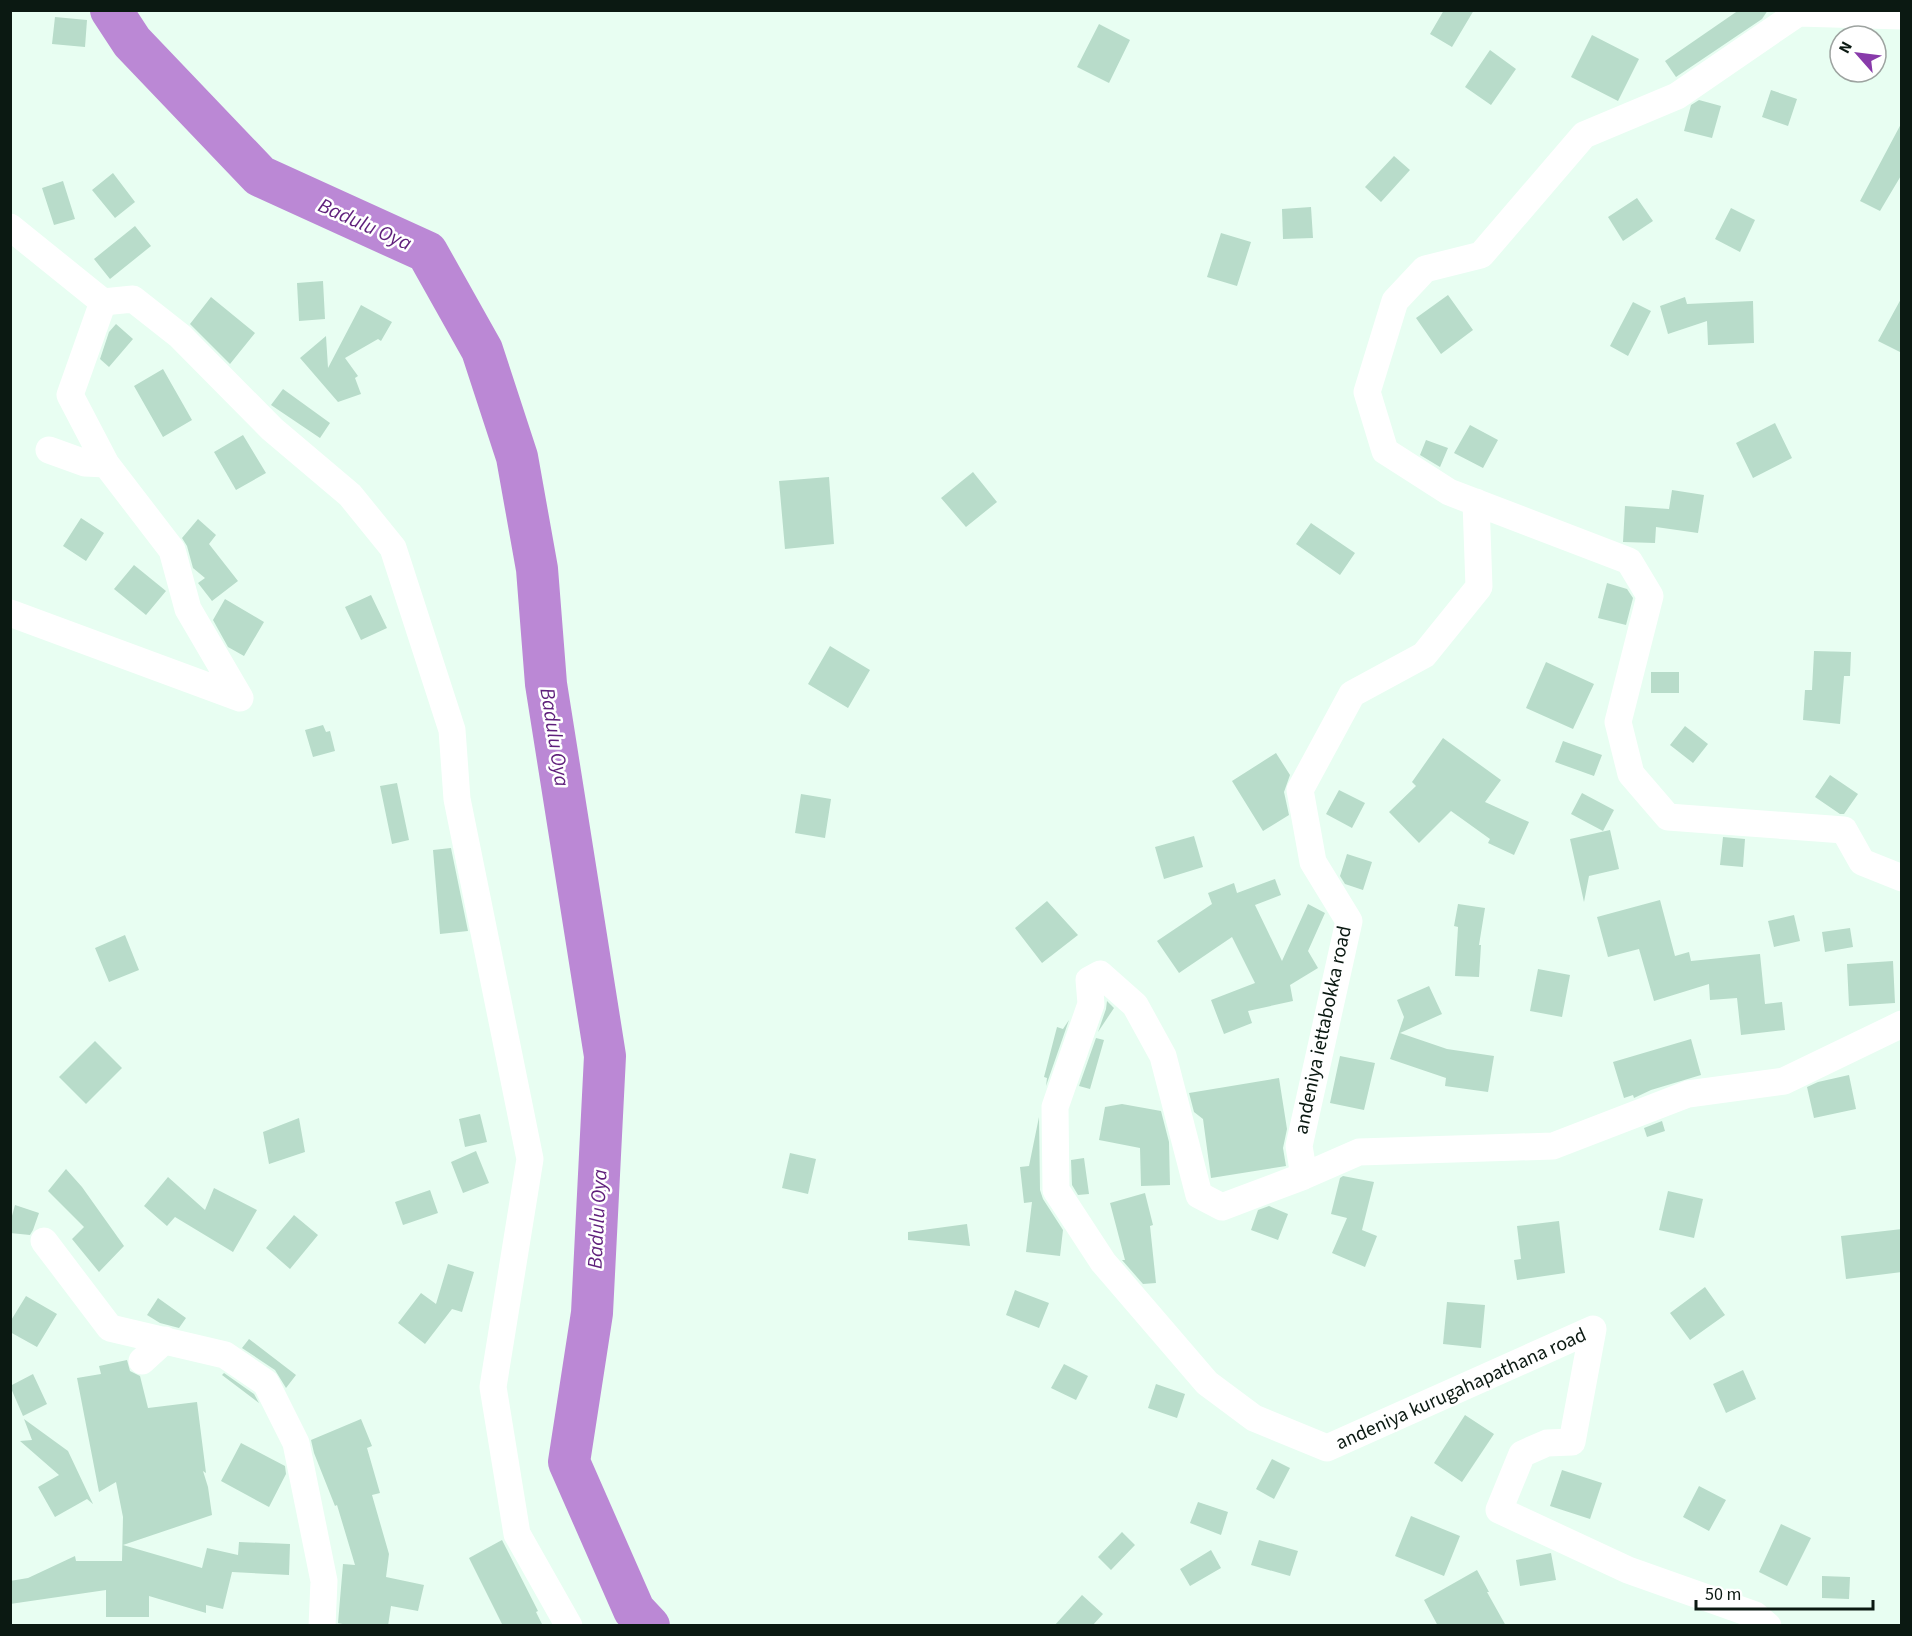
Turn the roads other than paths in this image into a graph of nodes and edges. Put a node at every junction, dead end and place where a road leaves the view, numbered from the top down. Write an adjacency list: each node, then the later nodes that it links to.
1 (1902, 16): 6 (street)
2 (10, 228): 3 (street)
3 (102, 302): 5 (street); 15 (street)
4 (49, 450): 5 (street)
5 (106, 464): 7 (street)
6 (1476, 502): 8 (street); 10 (street, andeniya iettabokka road)
7 (10, 613)
8 (1902, 878)
9 (1902, 1024): 10 (street)
10 (1304, 1176): 16 (street, andeniya kurugahapathana road)
11 (44, 1241): 12 (street)
12 (165, 1340): 13 (street); 14 (street)
13 (142, 1361)
14 (322, 1626)
15 (568, 1626)
16 (1768, 1626)

